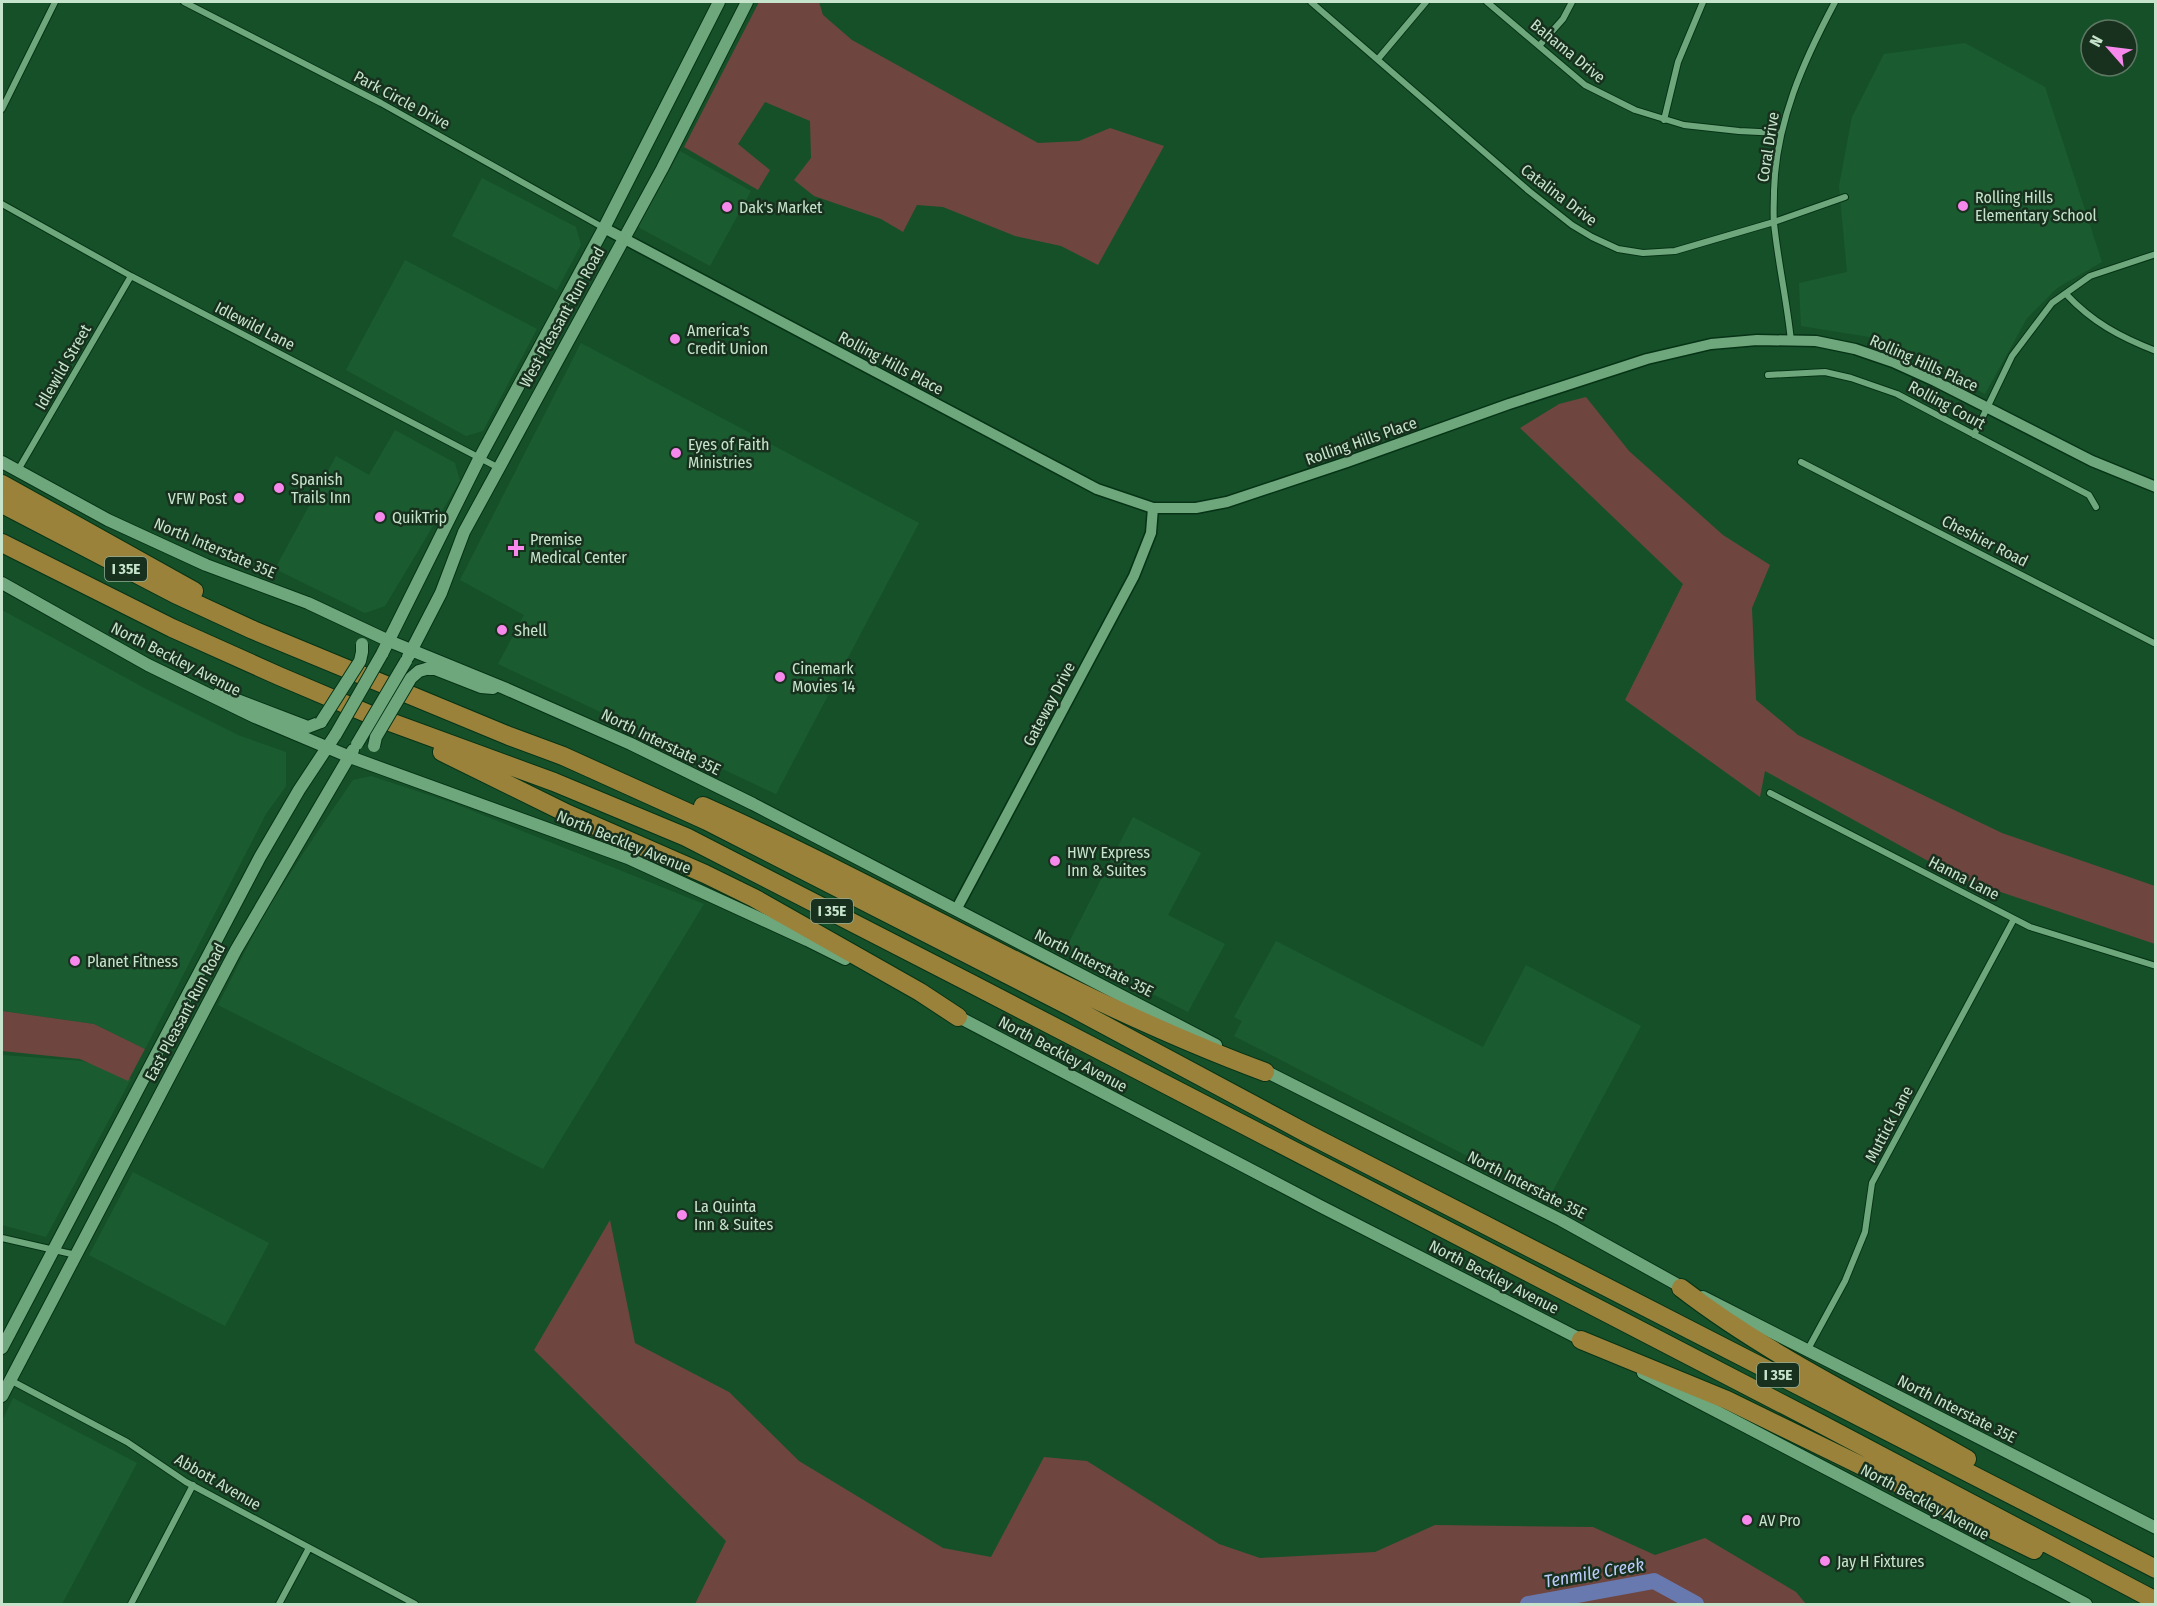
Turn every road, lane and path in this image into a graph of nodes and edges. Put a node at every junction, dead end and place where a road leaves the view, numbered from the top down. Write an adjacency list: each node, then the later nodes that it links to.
1 (55, 2): 13 (street)
2 (184, 2): 19 (street, Park Circle Drive)
3 (719, 2): 19 (main road, West Pleasant Run Road)
4 (747, 2): 20 (main road, West Pleasant Run Road)
5 (1311, 2): 12 (street, Catalina Drive)
6 (1426, 2): 12 (street)
7 (1487, 2): 11 (street, Bahama Drive)
8 (1572, 2): 11 (street)
9 (1703, 2): 14 (street)
10 (1835, 2): 15 (street, Coral Drive)
11 (1539, 46): 14 (street, Bahama Drive)
12 (1378, 59): 18 (street, Catalina Drive)
13 (2, 109)
14 (1664, 120): 15 (street, Bahama Drive)
15 (1781, 133): 18 (street, Coral Drive)
16 (1845, 197): 18 (street, Catalina Drive)
17 (2, 204): 22 (street, Idlewild Lane)
18 (1774, 222): 24 (street, Coral Drive)
19 (604, 228): 20 (street, Rolling Hills Place); 29 (main road, West Pleasant Run Road)
20 (624, 238): 32 (main road, West Pleasant Run Road); 38 (street, Rolling Hills Place)
21 (2156, 254): 23 (street)
22 (131, 276): 29 (street, Idlewild Lane); 33 (street, Idlewild Street)
23 (2066, 294): 25 (street); 27 (street)
24 (1791, 341): 27 (street, Rolling Hills Place); 38 (street, Rolling Hills Place)
25 (2156, 351)
26 (1768, 375): 28 (street, Rolling Court)
27 (1987, 408): 28 (street); 35 (street, Rolling Hills Place)
28 (1974, 435): 37 (street, Rolling Court)
29 (479, 459): 32 (street, Idlewild Lane); 43 (main road, West Pleasant Run Road)
30 (2, 462): 33 (main road, North Interstate 35E)
31 (1801, 462): 44 (street, Cheshier Road)
32 (499, 468): 45 (main road, West Pleasant Run Road)
33 (18, 471): 41 (main road, North Interstate 35E)
34 (2, 484): 42 (highway)
35 (2156, 487)
36 (2, 504): 42 (highway, I 35E)
37 (2096, 507)
38 (1153, 508): 54 (street, Gateway Drive)
39 (2, 545): 46 (highway, I 35E)
40 (2, 583): 48 (main road, North Beckley Avenue)
41 (323, 611): 43 (main road, North Interstate 35E); 48 (main road, bridge)
42 (253, 630): 50 (highway, I 35E)
43 (389, 641): 45 (main road, North Interstate 35E); 49 (main road, East Pleasant Run Road, bridge)
44 (2156, 644)
45 (409, 656): 47 (main road, North Interstate 35E); 51 (main road, East Pleasant Run Road, bridge)
46 (279, 676): 59 (highway); 77 (highway, I 35E)
47 (504, 688): 52 (main road, bridge); 54 (main road, North Interstate 35E)
48 (203, 693): 49 (main road, North Beckley Avenue)
49 (328, 748): 51 (main road, North Beckley Avenue); 56 (main road, East Pleasant Run Road)
50 (563, 756): 62 (highway); 79 (highway, I 35E)
51 (350, 757): 52 (main road, North Beckley Avenue); 58 (main road, East Pleasant Run Road)
52 (389, 772): 59 (main road, North Beckley Avenue)
53 (1770, 793): 55 (street, Hanna Lane)
54 (956, 910): 62 (main road, North Interstate 35E)
55 (2014, 919): 57 (street, Hanna Lane); 71 (street, Muttick Lane)
56 (208, 957): 58 (main road); 60 (main road, East Pleasant Run Road)
57 (2156, 966)
58 (227, 967): 61 (main road, East Pleasant Run Road)
59 (958, 1017): 69 (main road, North Beckley Avenue)
60 (161, 1046): 61 (main road); 63 (main road, East Pleasant Run Road)
61 (180, 1056): 64 (main road, East Pleasant Run Road)
62 (1265, 1072): 68 (main road, North Interstate 35E)
63 (132, 1102): 64 (main road); 66 (main road, East Pleasant Run Road)
64 (151, 1111): 67 (main road, East Pleasant Run Road)
65 (2, 1238): 66 (street)
66 (54, 1249): 67 (street); 70 (main road, East Pleasant Run Road)
67 (76, 1255): 72 (main road, East Pleasant Run Road)
68 (1681, 1288): 71 (main road, North Interstate 35E); 78 (highway)
69 (1581, 1340): 77 (highway); 84 (main road, North Beckley Avenue)
70 (2, 1348)
71 (1808, 1349): 75 (main road, North Interstate 35E)
72 (6, 1378): 73 (main road, East Pleasant Run Road); 74 (street, Abbott Avenue)
73 (2, 1396)
74 (193, 1485): 76 (street, Abbott Avenue); 81 (street)
75 (2156, 1528)
76 (309, 1548): 82 (street); 83 (street, Abbott Avenue)
77 (2079, 1561): 80 (highway, I 35E)
78 (2156, 1563)
79 (2156, 1569)
80 (2156, 1601)
81 (131, 1605)
82 (279, 1605)
83 (415, 1605)
84 (2086, 1605)

